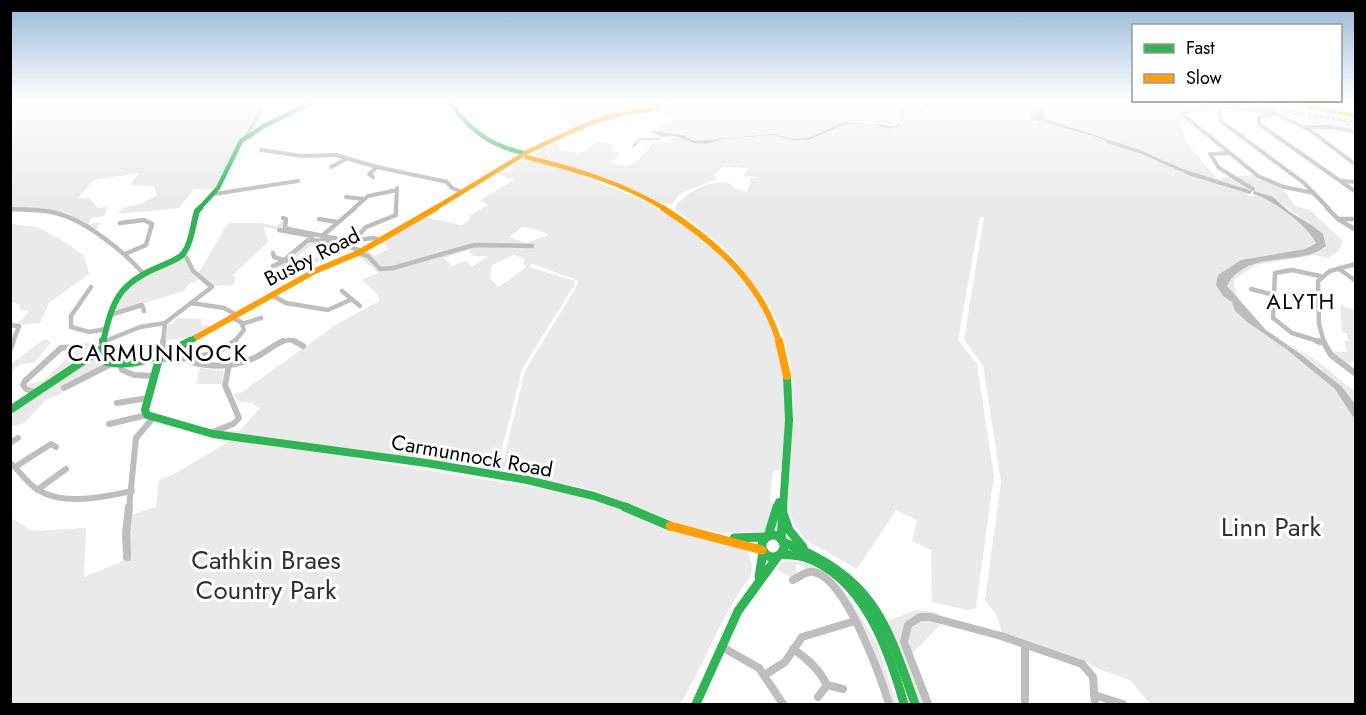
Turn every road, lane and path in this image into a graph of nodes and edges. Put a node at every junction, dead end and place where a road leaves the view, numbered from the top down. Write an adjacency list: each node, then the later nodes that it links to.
1 (249, 135): 8 (main road)
2 (481, 135): 11 (main road)
3 (566, 135): 11 (main road, Busby Road)
4 (1207, 135): 10 (street)
5 (1239, 135): 23 (street)
6 (1275, 135): 18 (street)
7 (1316, 135): 13 (street)
8 (245, 138): 24 (main road)
9 (262, 151): 12 (street)
10 (1228, 153): 20 (street); 23 (street)
11 (525, 155): 21 (main road, Busby Road); 96 (main road)
12 (346, 159): 14 (street); 15 (street)
13 (1356, 165)
14 (377, 167): 16 (street); 21 (street)
15 (331, 168)
16 (363, 178)
17 (298, 181): 24 (street)
18 (1340, 181): 19 (street); 22 (street)
19 (1356, 182)
20 (1253, 189)
21 (460, 191): 38 (main road, Busby Road)
22 (1356, 192)
23 (1314, 193): 31 (street)
24 (214, 194): 43 (main road)
25 (346, 197): 26 (street)
26 (364, 200): 32 (street); 37 (street)
27 (10, 209): 42 (street)
28 (283, 218): 36 (street)
29 (1354, 218): 31 (street)
30 (319, 219): 32 (street)
31 (1338, 219): 35 (street)
32 (337, 222): 36 (street)
33 (120, 223): 42 (street)
34 (279, 230): 36 (street)
35 (1356, 230)
36 (320, 235): 37 (street)
37 (353, 241): 38 (street)
38 (381, 241): 40 (main road, Busby Road)
39 (532, 246): 40 (street)
40 (360, 252): 44 (street); 55 (main road, Busby Road)
41 (273, 253): 44 (street)
42 (125, 255): 48 (street)
43 (182, 255): 48 (main road); 57 (street)
44 (286, 261): 46 (street)
45 (1356, 264): 47 (street)
46 (273, 266)
47 (1339, 270): 49 (street); 50 (street)
48 (142, 273): 60 (main road)
49 (1320, 276): 54 (street); 67 (street)
50 (1356, 282)
51 (91, 287): 66 (street)
52 (1251, 288): 54 (street)
53 (342, 291): 56 (street)
54 (1274, 295): 67 (street)
55 (273, 296): 56 (street); 61 (main road, Busby Road)
56 (351, 300): 58 (street)
57 (191, 303): 61 (street); 63 (street)
58 (360, 306)
59 (144, 311): 60 (street)
60 (110, 315): 66 (main road)
61 (233, 315): 64 (street); 72 (main road, Busby Road)
62 (261, 318): 64 (street)
63 (165, 323): 69 (street); 72 (street)
64 (242, 324): 72 (street)
65 (10, 325): 71 (street)
66 (106, 329): 69 (main road)
67 (1321, 342): 77 (street)
68 (302, 344): 76 (street)
69 (103, 345): 74 (main road); 80 (main road)
70 (77, 347): 80 (street)
71 (10, 349)
72 (160, 356): 75 (main road, Busby Road); 78 (main road)
73 (191, 362): 76 (street)
74 (111, 364): 75 (main road); 79 (street)
75 (120, 365): 78 (street)
76 (229, 365): 86 (street)
77 (1356, 374)
78 (154, 376): 81 (main road)
79 (64, 388)
80 (37, 393): 83 (main road)
81 (148, 398): 82 (street); 84 (main road)
82 (117, 404)
83 (10, 410)
84 (150, 417): 85 (street); 88 (main road, Carmunnock Road); 95 (street)
85 (109, 424)
86 (231, 426): 87 (street); 88 (street)
87 (238, 430)
88 (210, 433): 99 (main road, Carmunnock Road)
89 (18, 438): 90 (street)
90 (10, 443)
91 (56, 447): 92 (street)
92 (13, 465): 94 (street)
93 (66, 469): 94 (street)
94 (37, 490): 95 (street)
95 (132, 491): 104 (street)
96 (783, 492): 97 (main road); 98 (main road)
97 (782, 508): 100 (main road); 101 (main road)
98 (767, 537): 99 (main road, Carmunnock Road); 100 (main road); 102 (main road)
99 (723, 538): 102 (main road, Carmunnock Road)
100 (782, 541): 101 (main road); 103 (main road)
101 (807, 550): 122 (main road)
102 (763, 551): 103 (main road); 108 (main road)
103 (780, 555): 108 (main road); 121 (main road)
104 (127, 557)
105 (799, 566): 106 (street)
106 (805, 574): 107 (street); 109 (street)
107 (793, 580)
108 (756, 585): 111 (main road)
109 (855, 621): 112 (street); 120 (street)
110 (1025, 645): 117 (street); 123 (street); 124 (street)
111 (722, 647): 113 (street); 119 (main road)
112 (793, 649): 113 (street); 114 (street)
113 (766, 674): 118 (street)
114 (827, 685): 115 (street); 116 (street)
115 (843, 689)
116 (818, 697)
117 (1094, 700): 125 (street)
118 (779, 703)
119 (696, 705)
120 (889, 705)
121 (904, 705)
122 (915, 705)
123 (928, 705)
124 (1025, 705)
125 (1123, 705)

